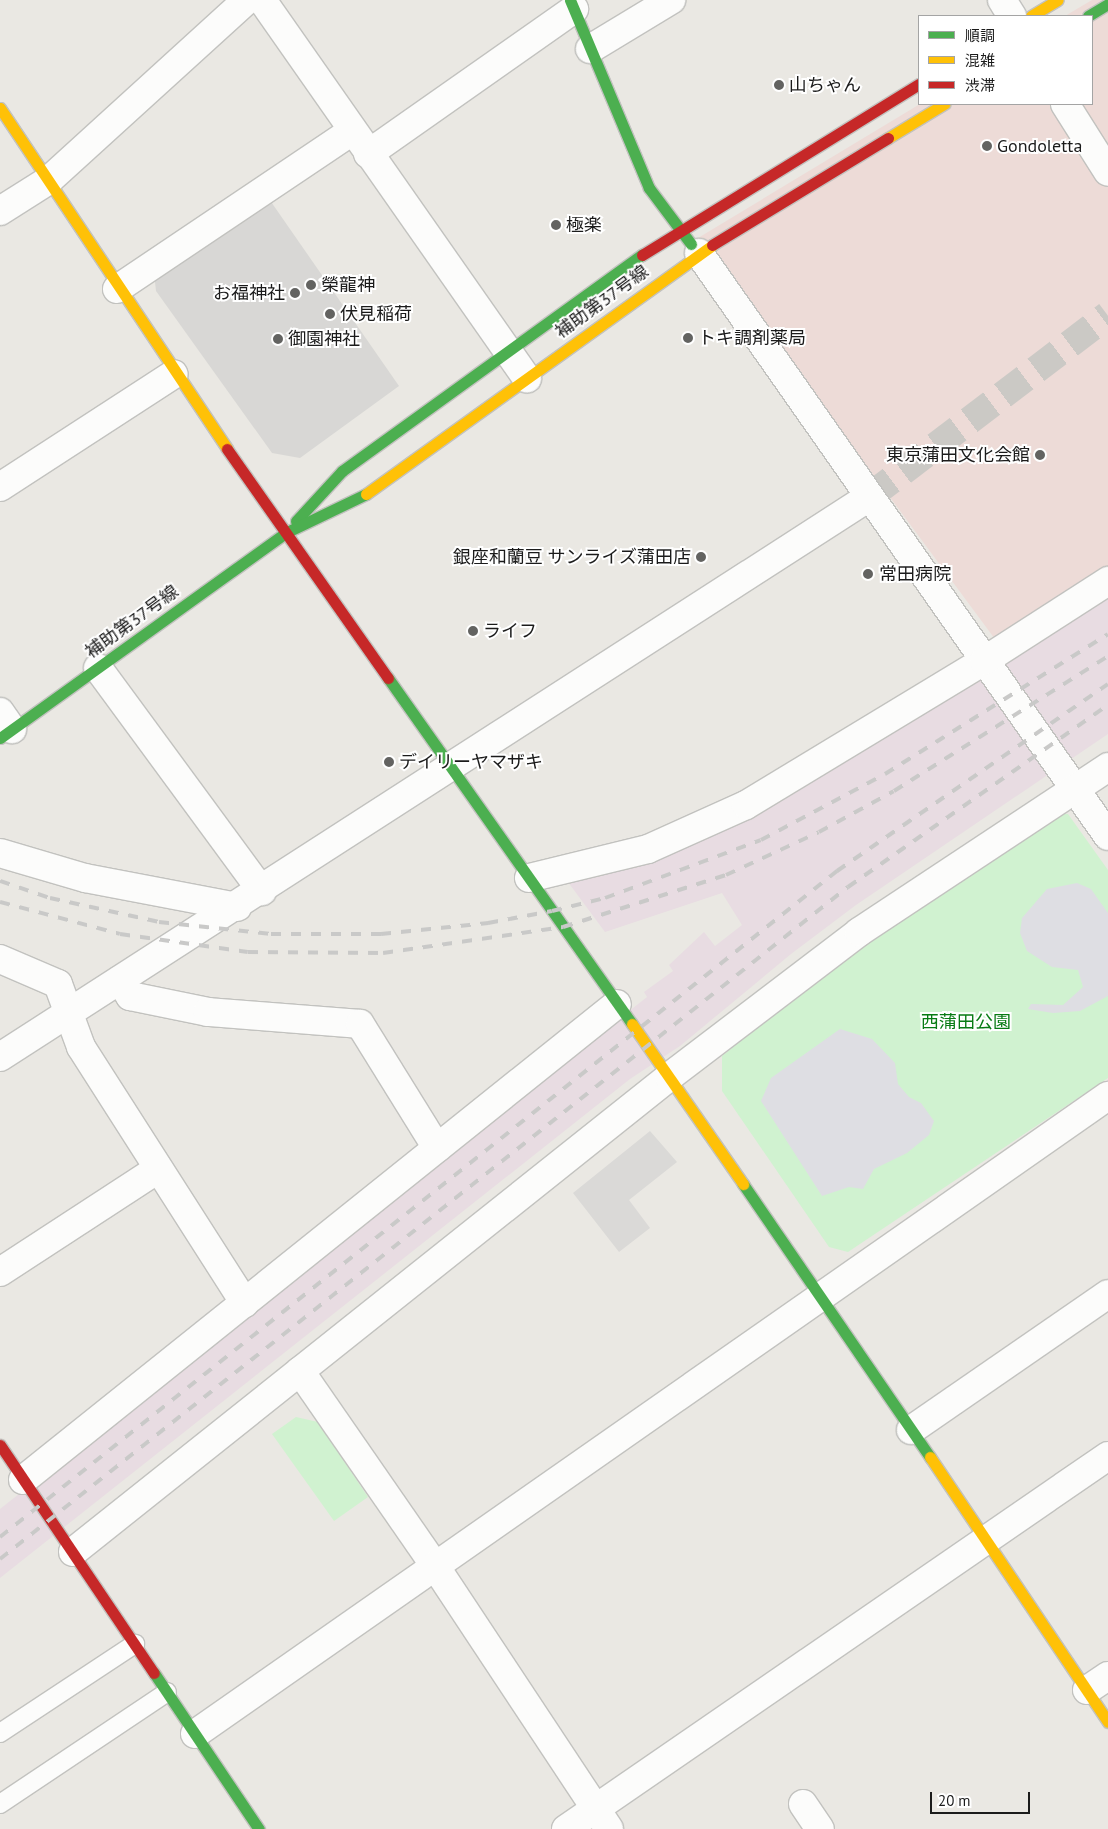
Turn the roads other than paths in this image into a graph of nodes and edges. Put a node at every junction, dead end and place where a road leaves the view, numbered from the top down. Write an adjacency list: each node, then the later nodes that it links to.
1 (247, 0): 19 (street)
2 (262, 0): 16 (street)
3 (670, 0): 11 (street)
4 (1002, 0): 8 (street)
5 (1058, 0): 9 (street)
6 (1108, 4): 10 (street)
7 (572, 5): 11 (street); 17 (street)
8 (1011, 15)
9 (1033, 15)
10 (1090, 15)
11 (590, 49): 21 (street)
12 (918, 85): 21 (street, 補助第37号線)
13 (942, 105): 22 (street, 補助第37号線)
14 (1066, 105): 18 (street)
15 (0, 108): 19 (street)
16 (352, 131): 17 (street); 23 (street)
17 (368, 154): 24 (street)
18 (1108, 172)
19 (49, 180): 20 (street); 23 (street)
20 (0, 211)
21 (680, 230): 22 (street); 24 (street, 補助第37号線)
22 (699, 253): 26 (street, 補助第37号線); 28 (street)
23 (117, 289): 25 (street)
24 (508, 352): 26 (street); 29 (street, 補助第37号線)
25 (174, 374): 27 (street); 29 (street)
26 (527, 379): 29 (street, 補助第37号線)
27 (0, 487)
28 (869, 497): 31 (street); 34 (street)
29 (285, 533): 32 (street, 補助第37号線); 34 (street)
30 (1108, 582): 31 (street)
31 (984, 661): 36 (street); 39 (street)
32 (98, 668): 33 (street, 補助第37号線); 40 (street)
33 (4, 726)
34 (460, 763): 39 (street); 40 (street)
35 (1108, 766): 36 (street)
36 (1074, 787): 37 (street); 47 (street)
37 (1108, 836)
38 (0, 854): 41 (street)
39 (529, 878): 44 (street)
40 (262, 890): 41 (street)
41 (237, 907): 43 (street)
42 (0, 959): 45 (street)
43 (120, 980): 45 (street); 49 (street)
44 (617, 1004): 47 (street); 49 (street)
45 (70, 1012): 46 (street); 50 (street)
46 (0, 1056)
47 (669, 1077): 53 (street); 55 (street)
48 (1108, 1096): 53 (street)
49 (437, 1148): 54 (street)
50 (158, 1169): 51 (street); 54 (street)
51 (0, 1272)
52 (1108, 1294): 56 (street)
53 (820, 1298): 56 (street); 62 (street)
54 (245, 1303): 59 (street)
55 (300, 1371): 61 (street); 62 (street)
56 (911, 1430): 60 (street)
57 (0, 1445): 59 (street)
58 (1108, 1456): 60 (street)
59 (23, 1480): 61 (street)
60 (987, 1539): 64 (street); 71 (street)
61 (73, 1552): 63 (street)
62 (435, 1566): 68 (street); 71 (street)
63 (134, 1644): 65 (street); 67 (lane)
64 (1097, 1683): 66 (street)
65 (167, 1692): 68 (street); 69 (lane)
66 (1108, 1722)
67 (0, 1733)
68 (195, 1734): 72 (street)
69 (0, 1804)
70 (803, 1804): 74 (street)
71 (602, 1819): 73 (street)
72 (259, 1829)
73 (566, 1829)
74 (820, 1829)

